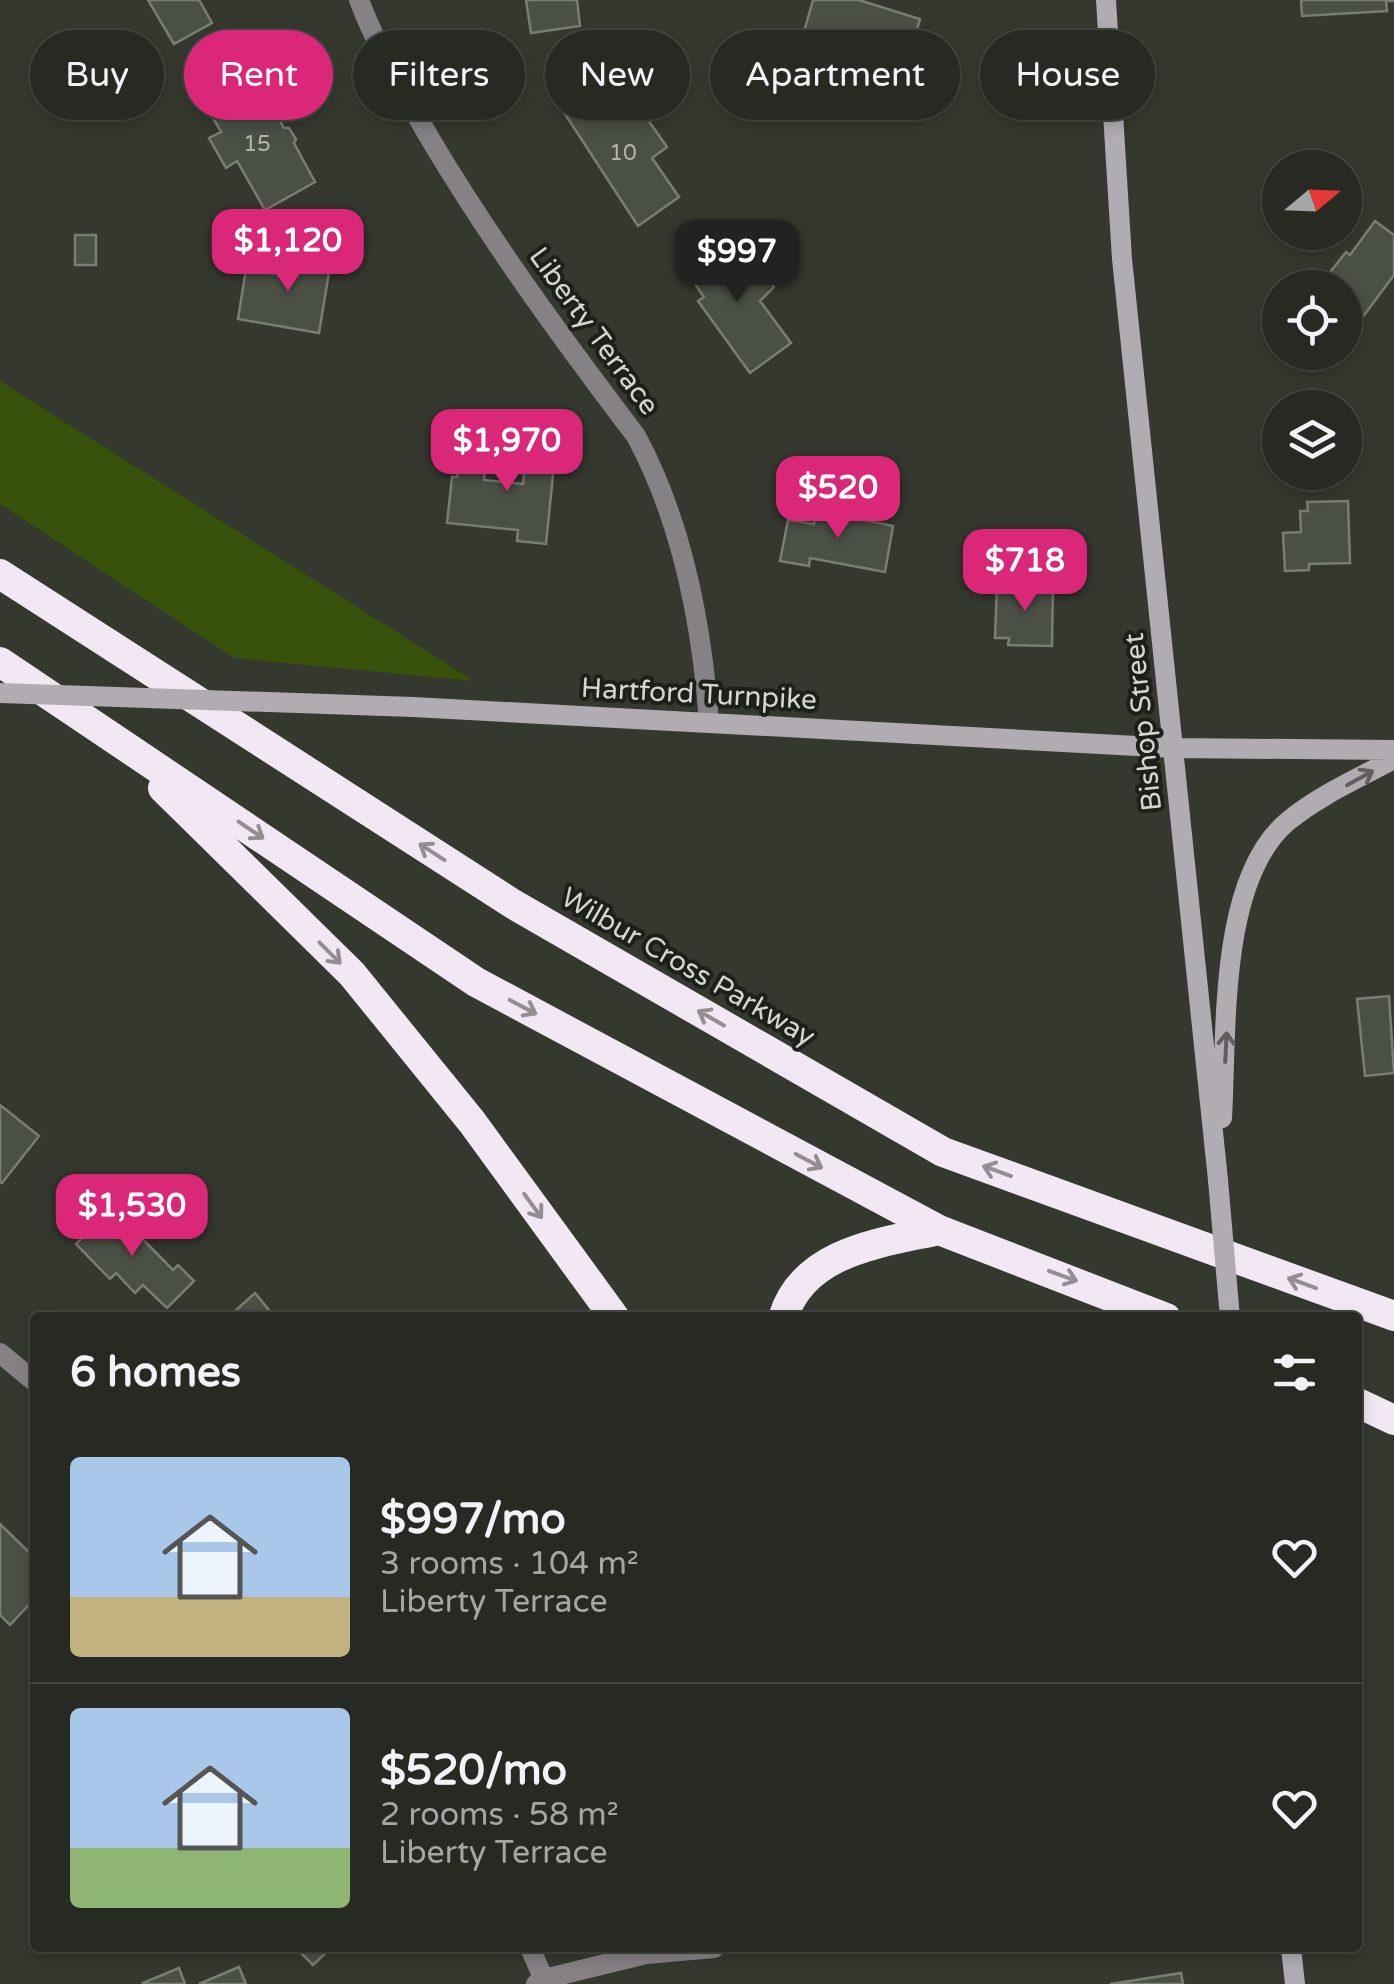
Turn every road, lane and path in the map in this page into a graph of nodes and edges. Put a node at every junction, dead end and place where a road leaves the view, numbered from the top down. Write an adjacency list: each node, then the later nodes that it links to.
1 (359, 0): 6 (street, Liberty Terrace)
2 (1106, 0): 8 (main road, Bishop Street)
3 (0, 574): 17 (highway, Wilbur Cross Parkway, one-way to 3)
4 (0, 662): 7 (highway)
5 (0, 694): 6 (main road, Hartford Turnpike, bridge)
6 (709, 722): 8 (main road, Hartford Turnpike)
7 (112, 736): 12 (highway, one-way to 12); 13 (highway, one-way to 13)
8 (1174, 748): 9 (main road, Hartford Turnpike); 11 (main road, Bishop Street)
9 (1394, 750)
10 (1394, 759): 11 (main road, one-way to 10)
11 (1218, 1180): 16 (main road, Bishop Street, bridge)
12 (938, 1230): 14 (highway); 15 (highway, one-way to 15)
13 (611, 1312)
14 (784, 1312)
15 (1150, 1312)
16 (1229, 1312)
17 (1394, 1316)
18 (0, 1353): 19 (street)
19 (30, 1378)
20 (1362, 1406): 21 (highway)
21 (1394, 1420)
22 (531, 1952): 25 (street)
23 (669, 1952): 25 (street)
24 (1292, 1952): 26 (main road)
25 (542, 1982)
26 (1296, 1984)

